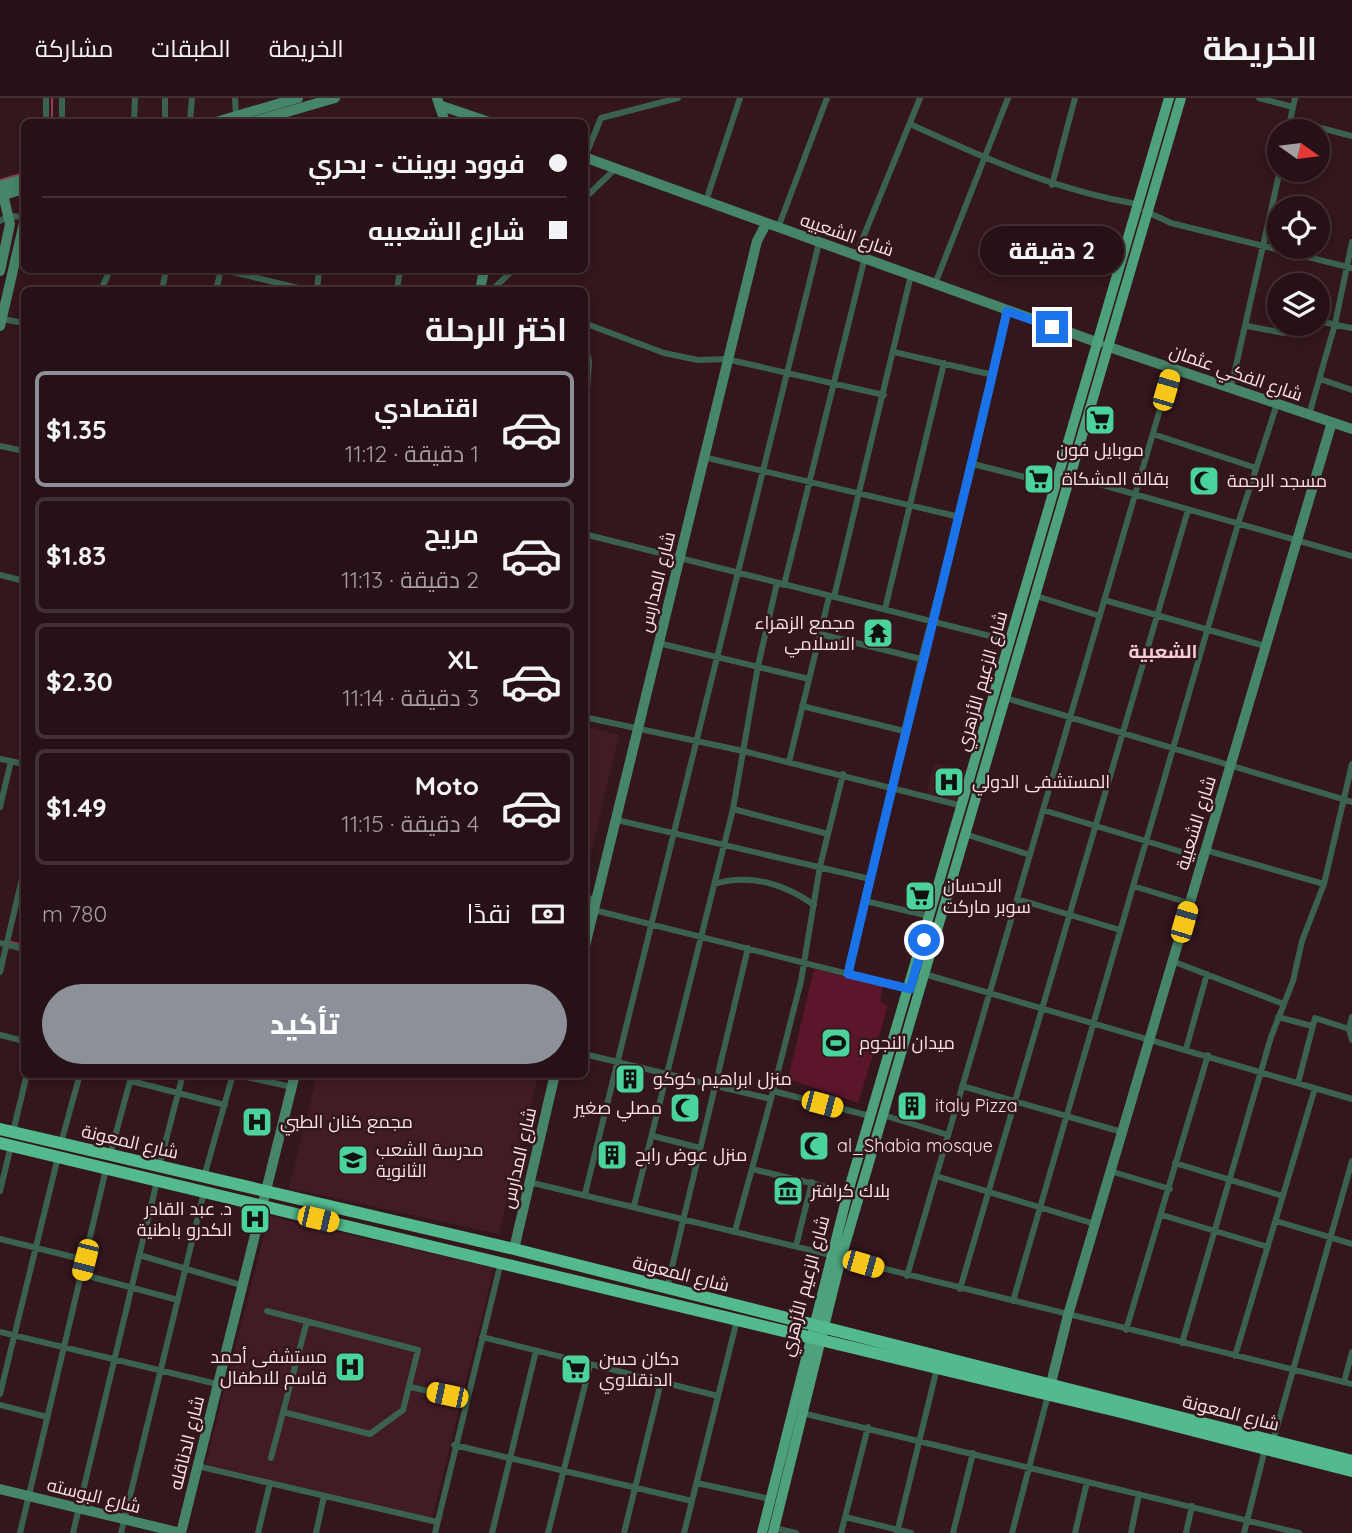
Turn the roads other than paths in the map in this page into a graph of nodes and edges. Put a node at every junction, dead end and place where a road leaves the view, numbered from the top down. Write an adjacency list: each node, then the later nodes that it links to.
1 (46, 98): 22 (street)
2 (62, 98): 23 (street)
3 (135, 98): 24 (street)
4 (165, 98): 25 (street)
5 (192, 98): 26 (street)
6 (235, 98): 21 (street)
7 (335, 98): 29 (street)
8 (678, 98): 36 (street)
9 (740, 98): 46 (street)
10 (827, 98): 51 (street)
11 (920, 98): 33 (street)
12 (1007, 98): 37 (street)
13 (1075, 98): 42 (street)
14 (1169, 98): 47 (main road, شارع الزعيم الأزهري)
15 (1181, 98): 48 (main road, شارع الزعيم الأزهري)
16 (1259, 98): 20 (street)
17 (1295, 98): 20 (street)
18 (294, 99): 28 (street)
19 (438, 102): 30 (street); 31 (street)
20 (1293, 107): 32 (street)
21 (236, 116): 27 (street); 28 (street)
22 (46, 119)
23 (62, 119)
24 (134, 119)
25 (165, 119)
26 (190, 119)
27 (226, 119)
28 (252, 119)
29 (274, 119)
30 (444, 119)
31 (481, 119)
32 (1290, 119)
33 (910, 124): 37 (street); 56 (street)
34 (1330, 130): 35 (street)
35 (1352, 136)
36 (588, 150)
37 (985, 157): 42 (street); 63 (street)
38 (588, 158): 39 (street, شارع الشعبيه)
39 (616, 168): 45 (street); 46 (street, شارع الشعبيه)
40 (21, 181): 44 (street)
41 (1278, 182): 55 (street)
42 (1052, 185): 47 (street)
43 (21, 189): 44 (street)
44 (1, 191): 49 (street)
45 (588, 195)
46 (706, 201): 50 (street, شارع الشعبيه)
47 (1139, 204): 48 (street); 76 (main road, شارع الزعيم الأزهري)
48 (1147, 214): 55 (street); 76 (main road, شارع الزعيم الأزهري)
49 (4, 218): 58 (street)
50 (765, 224): 51 (street, شارع الشعبيه); 79 (street, شارع المدارس)
51 (778, 228): 54 (street, شارع الشعبيه)
52 (21, 236): 68 (street)
53 (1352, 242): 57 (street)
54 (819, 243): 56 (street, شارع الشعبيه); 83 (street)
55 (1264, 248): 57 (street); 73 (street)
56 (861, 256): 61 (street, شارع الشعبيه); 86 (street)
57 (1349, 267): 71 (street)
58 (0, 271)
59 (245, 273): 62 (street)
60 (510, 273): 66 (street)
61 (911, 275): 63 (street, شارع الشعبيه); 78 (street)
62 (267, 282): 64 (street); 65 (street)
63 (934, 284): 67 (street, شارع الشعبيه)
64 (266, 287)
65 (292, 287)
66 (495, 287)
67 (1007, 311): 76 (street, شارع الشعبيه); 84 (street)
68 (1, 322): 69 (street)
69 (21, 323)
70 (1330, 323): 71 (street)
71 (1335, 324): 74 (street); 85 (street)
72 (588, 325): 79 (street)
73 (1247, 326): 75 (street); 87 (street)
74 (1352, 328)
75 (1267, 330)
76 (1104, 345): 81 (street, شارع الفكي عثمان); 101 (main road, شارع الزعيم الأزهري); 103 (main road, شارع الزعيم الأزهري)
77 (588, 350): 82 (street)
78 (894, 352): 80 (street); 89 (street)
79 (726, 359): 83 (street); 97 (street, شارع المدارس)
80 (944, 363): 84 (street); 106 (street)
81 (1172, 368): 87 (street, شارع الفكي عثمان); 94 (street)
82 (588, 372)
83 (786, 373): 86 (street); 100 (street)
84 (993, 375): 98 (street)
85 (1320, 379): 88 (street); 91 (street)
86 (832, 384): 89 (street); 102 (street)
87 (1231, 388): 90 (street, شارع الفكي عثمان)
88 (1352, 390)
89 (884, 395): 104 (street)
90 (1277, 404): 91 (street, شارع الفكي عثمان); 99 (street)
91 (1309, 415): 92 (street, شارع الفكي عثمان)
92 (1332, 422): 93 (street, شارع الفكي عثمان); 111 (street, شارع الشعبية)
93 (1352, 429)
94 (1153, 434): 99 (street); 105 (street)
95 (0, 446): 96 (street)
96 (21, 450)
97 (704, 457): 100 (street); 112 (street, شارع المدارس)
98 (973, 464): 103 (street); 108 (street)
99 (1256, 468): 109 (street)
100 (762, 471): 102 (street); 114 (street)
101 (1071, 476): 105 (street); 118 (main road, شارع الزعيم الأزهري)
102 (809, 482): 104 (street); 117 (street)
103 (1057, 486): 127 (main road, شارع الزعيم الأزهري)
104 (859, 495): 106 (street); 119 (street)
105 (1135, 495): 107 (street); 120 (street)
106 (909, 506): 108 (street); 121 (street)
107 (1188, 510): 109 (street); 122 (street)
108 (960, 517): 124 (street)
109 (1238, 524): 111 (street); 125 (street)
110 (588, 535): 112 (street)
111 (1297, 540): 113 (street); 129 (street, شارع الشعبية)
112 (679, 556): 114 (street); 128 (street, شارع المدارس)
113 (1352, 556)
114 (736, 572): 117 (street); 130 (street)
115 (0, 575): 116 (street)
116 (21, 580)
117 (781, 584): 119 (street); 132 (street)
118 (1036, 596): 123 (street); 134 (main road, شارع الزعيم الأزهري)
119 (832, 597): 121 (street); 126 (street)
120 (1104, 600): 122 (street); 123 (street)
121 (885, 609): 124 (street)
122 (1157, 615): 125 (street); 140 (street)
123 (1100, 616): 137 (street)
124 (932, 620): 127 (street); 131 (street)
125 (1207, 629): 129 (street); 142 (street)
126 (820, 634): 131 (street); 133 (street)
127 (1012, 641): 154 (main road, شارع الزعيم الأزهري)
128 (658, 643): 130 (street); 138 (street, شارع المدارس)
129 (1265, 646): 149 (street, شارع الشعبية)
130 (716, 656): 132 (street); 141 (street)
131 (921, 659): 139 (street)
132 (758, 666): 133 (street); 143 (street)
133 (809, 679): 135 (street)
134 (1006, 698): 137 (street); 162 (main road, شارع الزعيم الأزهري)
135 (802, 706): 139 (street); 146 (street)
136 (588, 718): 138 (street)
137 (1070, 718): 140 (street); 157 (street)
138 (638, 727): 141 (street); 158 (street, شارع المدارس)
139 (904, 731): 151 (street)
140 (1123, 734): 142 (street); 159 (street)
141 (694, 741): 143 (street); 160 (street)
142 (1172, 749): 149 (street); 163 (street)
143 (743, 751): 146 (street); 156 (street)
144 (0, 759): 145 (street)
145 (11, 761): 147 (street); 155 (street)
146 (789, 762): 150 (street)
147 (21, 763)
148 (1352, 765): 152 (street)
149 (1230, 766): 152 (street); 165 (street, شارع الشعبية)
150 (843, 774): 151 (street); 161 (street)
151 (892, 787): 154 (street); 168 (street)
152 (1343, 799): 153 (street); 171 (street)
153 (1352, 802)
154 (964, 806): 180 (main road, شارع الزعيم الأزهري)
155 (0, 807)
156 (733, 809): 161 (street); 164 (street)
157 (1043, 810): 159 (street); 166 (street)
158 (617, 820): 160 (street); 177 (street, شارع المدارس)
159 (1096, 826): 163 (street); 179 (street)
160 (674, 832): 164 (street); 181 (street)
161 (828, 834): 167 (street)
162 (965, 834): 166 (street); 192 (main road, شارع الزعيم الأزهري)
163 (1146, 841): 165 (street); 172 (street)
164 (724, 844): 167 (street); 170 (street)
165 (1203, 854): 171 (street); 176 (street, شارع الشعبية)
166 (1030, 855): 173 (street)
167 (820, 866): 168 (street); 178 (street)
168 (870, 879): 175 (street)
169 (21, 881): 185 (street)
170 (714, 884): 178 (street); 184 (street)
171 (1324, 884): 196 (street)
172 (1133, 886): 176 (street); 182 (street)
173 (1017, 899): 179 (street); 195 (street)
174 (588, 900): 177 (street)
175 (865, 901): 180 (street); 191 (street)
176 (1189, 903): 188 (street, شارع الشعبية)
177 (595, 905): 181 (street); 183 (street, شارع المدارس)
178 (814, 905): 189 (street)
179 (1070, 915): 182 (street); 197 (street)
180 (931, 916): 194 (main road, شارع الزعيم الأزهري)
181 (654, 923): 184 (street); 210 (street)
182 (1120, 930): 200 (street)
183 (588, 934)
184 (703, 936): 187 (street); 212 (street)
185 (3, 944): 186 (street); 190 (street)
186 (21, 948)
187 (748, 948): 189 (street); 222 (street)
188 (1172, 960): 193 (street); 204 (street, شارع الشعبية)
189 (803, 962): 191 (street); 227 (street)
190 (0, 972)
191 (848, 974): 194 (street)
192 (924, 974): 195 (street); 231 (main road, شارع الزعيم الأزهري)
193 (1207, 974): 196 (street); 207 (street)
194 (910, 989): 231 (main road, شارع الزعيم الأزهري)
195 (989, 993): 197 (street); 223 (street)
196 (1281, 1003): 198 (street)
197 (1042, 1008): 200 (street); 229 (street)
198 (1278, 1017): 201 (street); 211 (street)
199 (1352, 1017): 202 (street)
200 (1093, 1023): 204 (street); 232 (street)
201 (1312, 1026): 202 (street); 221 (street)
202 (1349, 1029): 206 (street)
203 (0, 1035): 205 (street)
204 (1149, 1039): 207 (street); 235 (street, شارع الشعبية)
205 (21, 1040)
206 (1352, 1040)
207 (1186, 1049): 209 (street)
208 (588, 1055): 210 (street)
209 (1208, 1055): 211 (street); 244 (street)
210 (617, 1063): 212 (street); 261 (street)
211 (1263, 1072): 221 (street); 251 (street)
212 (668, 1074): 222 (street); 237 (street)
213 (26, 1078): 234 (street)
214 (79, 1078): 238 (street)
215 (131, 1078): 226 (street); 241 (street)
216 (182, 1078): 226 (street)
217 (232, 1078): 230 (street)
218 (251, 1078): 224 (street)
219 (294, 1078): 224 (street, شارع الدناقله)
220 (554, 1078): 253 (street, شارع المدارس)
221 (1298, 1083): 225 (street)
222 (716, 1085): 227 (street); 240 (street)
223 (962, 1086): 229 (street); 236 (street)
224 (292, 1087): 259 (street, شارع الدناقله)
225 (1315, 1088): 228 (street); 262 (street)
226 (178, 1093): 230 (street); 245 (street)
227 (772, 1095): 231 (street); 247 (street)
228 (1352, 1099)
229 (1015, 1101): 232 (street); 257 (street)
230 (225, 1105): 250 (street)
231 (877, 1116): 236 (street); 260 (main road, شارع الزعيم الأزهري); 280 (main road, شارع الزعيم الأزهري)
232 (1066, 1116): 235 (street); 265 (street)
233 (0, 1129): 234 (highway, شارع المعونة)
234 (13, 1132): 238 (highway, شارع المعونة)
235 (1122, 1132): 248 (street, شارع الشعبية)
236 (948, 1135): 249 (street)
237 (653, 1136): 240 (street); 264 (street)
238 (61, 1143): 241 (highway, شارع المعونة)
239 (6, 1145): 242 (highway, شارع المعونة); 256 (street)
240 (699, 1148): 267 (street)
241 (110, 1155): 245 (highway, شارع المعونة)
242 (58, 1157): 246 (highway, شارع المعونة); 277 (street)
243 (1352, 1161): 272 (street)
244 (1175, 1163): 251 (street); 255 (street)
245 (159, 1167): 250 (highway, شارع المعونة)
246 (106, 1169): 252 (highway, شارع المعونة); 281 (street)
247 (752, 1169): 254 (street); 271 (street)
248 (1110, 1171): 255 (street); 269 (street, شارع الشعبية)
249 (936, 1176): 257 (street); 285 (street)
250 (204, 1177): 259 (highway, شارع المعونة)
251 (1230, 1180): 262 (street); 270 (street)
252 (157, 1181): 258 (highway, شارع المعونة); 279 (street)
253 (529, 1182): 261 (street); 278 (street, شارع المدارس)
254 (812, 1182): 260 (street); 275 (street)
255 (1170, 1189): 266 (street)
256 (0, 1191)
257 (989, 1191): 265 (street); 289 (street)
258 (204, 1192): 263 (highway, شارع المعونة); 283 (street)
259 (267, 1192): 263 (street, شارع الدناقله); 278 (highway, شارع المعونة)
260 (848, 1192): 280 (main road, شارع الزعيم الأزهري)
261 (585, 1194): 264 (street)
262 (1283, 1196): 268 (street)
263 (264, 1206): 282 (highway, شارع المعونة); 286 (street, شارع الدناقله)
264 (634, 1206): 267 (street)
265 (1040, 1207): 269 (street); 291 (street)
266 (1162, 1214): 270 (street); 296 (street)
267 (682, 1219): 271 (street); 288 (street)
268 (1276, 1221): 272 (street); 276 (street)
269 (1095, 1224): 293 (street, شارع الشعبية)
270 (1214, 1230): 276 (street); 301 (street)
271 (735, 1231): 275 (street)
272 (1330, 1238): 274 (street); 309 (street)
273 (0, 1239): 277 (street)
274 (1352, 1244)
275 (796, 1245): 280 (street)
276 (1268, 1247): 305 (street)
277 (36, 1248): 281 (street); 299 (street)
278 (514, 1249): 288 (highway, شارع المعونة)
279 (139, 1255): 283 (street); 287 (street)
280 (836, 1256): 285 (street); 298 (main road, شارع الزعيم الأزهري)
281 (85, 1260): 284 (street)
282 (501, 1262): 294 (highway, شارع المعونة); 300 (street)
283 (187, 1268): 286 (street); 290 (street)
284 (81, 1274): 287 (street); 302 (street)
285 (907, 1276): 289 (street)
286 (241, 1285): 313 (street, شارع الدناقله)
287 (132, 1288): 290 (street); 306 (street)
288 (667, 1288): 298 (highway, شارع المعونة)
289 (960, 1289): 291 (street)
290 (178, 1300): 310 (street)
291 (1013, 1301): 293 (street)
292 (267, 1311): 295 (street)
293 (1068, 1315): 296 (street); 316 (street, شارع الشعبية)
294 (737, 1320): 298 (highway, شارع المعونة); 318 (street)
295 (307, 1321): 315 (street); 321 (street)
296 (1126, 1330): 301 (street)
297 (0, 1332): 299 (street)
298 (816, 1332): 308 (highway, شارع المعونة); 316 (highway, شارع المعونة); 322 (main road, شارع الزعيم الأزهري); 344 (main road, شارع الزعيم الأزهري)
299 (15, 1336): 302 (street); 317 (street)
300 (482, 1337): 303 (street); 319 (street)
301 (1182, 1343): 305 (street)
302 (64, 1348): 306 (street); 323 (street)
303 (536, 1351): 307 (street); 329 (street)
304 (1352, 1352): 312 (street)
305 (1235, 1356): 309 (street)
306 (114, 1360): 310 (street); 347 (street)
307 (590, 1365): 311 (street); 334 (street)
308 (938, 1367): 316 (highway, شارع المعونة); 325 (street)
309 (1292, 1370): 312 (street); 327 (street)
310 (161, 1371): 313 (street); 349 (street)
311 (661, 1382): 318 (street); 339 (street)
312 (1344, 1382): 314 (street)
313 (217, 1384): 333 (street, شارع الدناقله)
314 (1352, 1384)
315 (411, 1387): 319 (street); 321 (street)
316 (1049, 1390): 327 (highway, شارع المعونة); 332 (street)
317 (0, 1394)
318 (718, 1396): 338 (street)
319 (465, 1399): 326 (street)
320 (0, 1405): 323 (street)
321 (283, 1412): 330 (street)
322 (802, 1412): 324 (street); 352 (main road, شارع الزعيم الأزهري)
323 (47, 1417): 342 (street)
324 (868, 1427): 325 (street); 348 (street)
325 (920, 1440): 328 (street); 353 (street)
326 (454, 1445): 329 (street); 351 (street)
327 (1269, 1445): 331 (highway, شارع المعونة); 335 (highway, شارع المعونة); 350 (street)
328 (973, 1453): 332 (street); 369 (street)
329 (510, 1457): 334 (street); 361 (street)
330 (271, 1458)
331 (1352, 1461)
332 (1029, 1465): 336 (street); 370 (street)
333 (197, 1466): 337 (street); 357 (street, شارع الدناقله)
334 (564, 1469): 339 (street); 362 (street)
335 (1352, 1471)
336 (1087, 1482): 341 (street); 371 (street)
337 (270, 1483): 343 (street); 358 (street)
338 (697, 1483): 344 (street); 345 (street)
339 (637, 1487): 345 (street); 363 (street)
340 (0, 1489): 342 (street, شارع البوسته)
341 (1139, 1494): 346 (street); 372 (street)
342 (29, 1496): 347 (street, شارع البوسته); 354 (street)
343 (324, 1496): 351 (street); 359 (street)
344 (771, 1499): 365 (main road, شارع الزعيم الأزهري)
345 (692, 1501): 364 (street)
346 (1192, 1506): 350 (street); 373 (street)
347 (79, 1508): 349 (street, شارع البوسته); 355 (street)
348 (845, 1517): 353 (street); 367 (street)
349 (124, 1519): 356 (street); 357 (street, شارع البوسته)
350 (1248, 1519): 374 (street); 375 (street)
351 (437, 1522): 360 (street)
352 (773, 1530): 366 (street)
353 (897, 1531): 368 (street)
354 (20, 1533)
355 (73, 1533)
356 (121, 1533)
357 (181, 1533)
358 (258, 1533)
359 (316, 1533)
360 (435, 1533)
361 (492, 1533)
362 (548, 1533)
363 (624, 1533)
364 (684, 1533)
365 (762, 1533)
366 (796, 1533)
367 (841, 1533)
368 (911, 1533)
369 (953, 1533)
370 (1012, 1533)
371 (1075, 1533)
372 (1132, 1533)
373 (1186, 1533)
374 (1244, 1533)
375 (1299, 1533)

